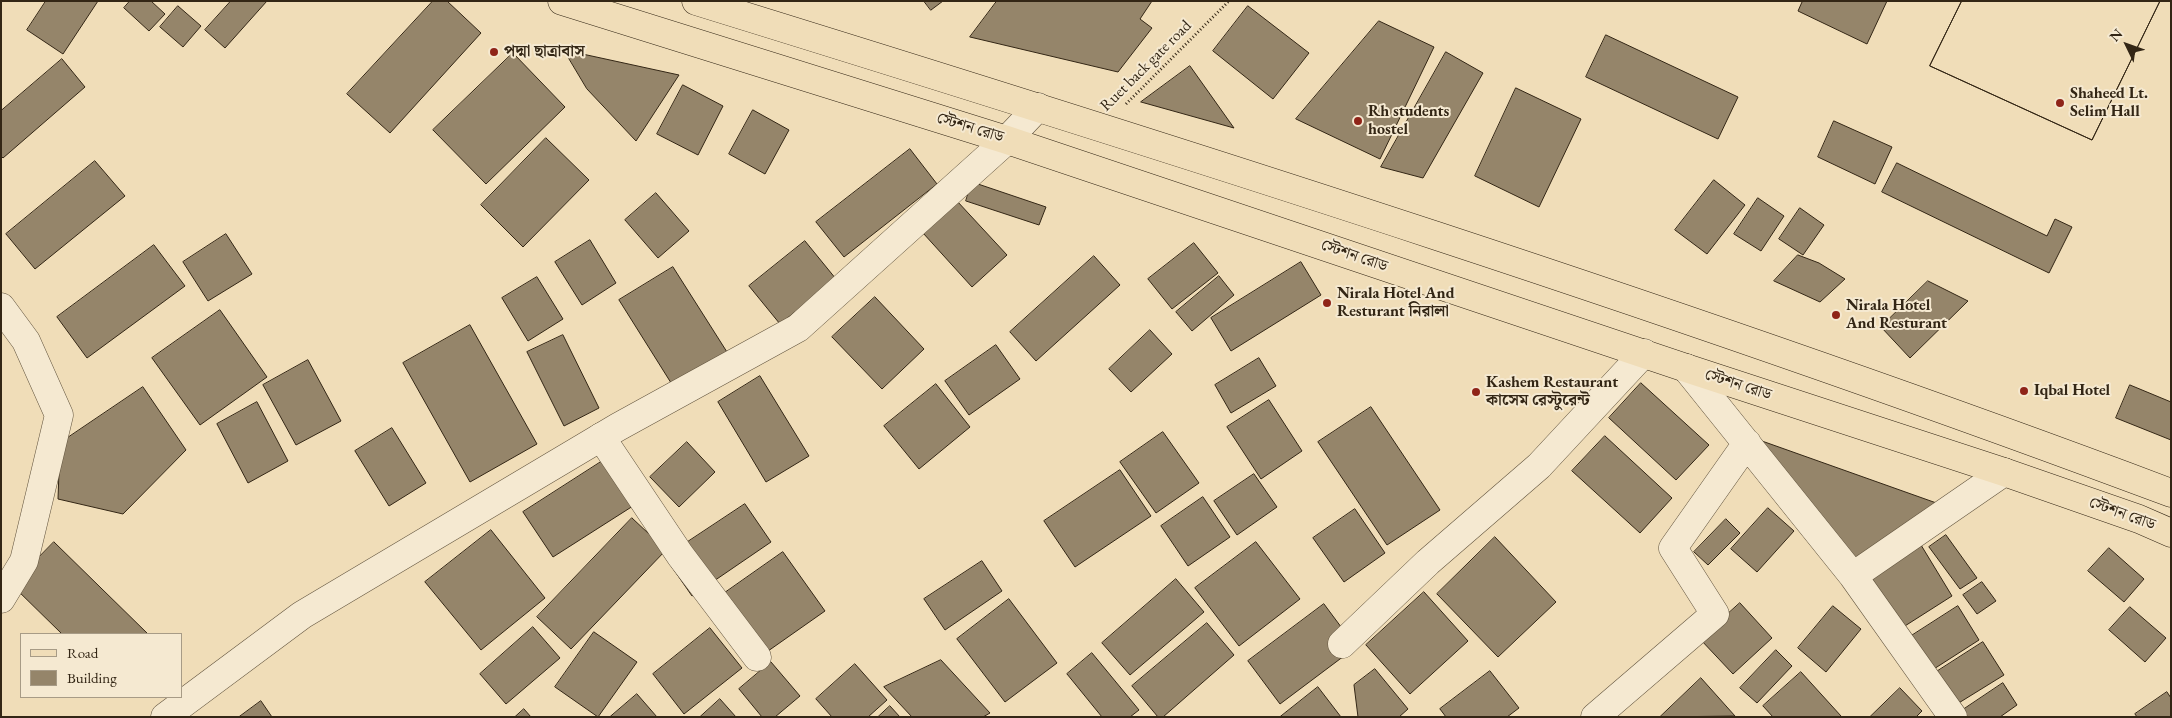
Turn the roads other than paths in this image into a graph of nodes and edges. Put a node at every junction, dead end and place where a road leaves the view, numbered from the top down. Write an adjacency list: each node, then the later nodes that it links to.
1 (562, 1): 4 (main road, স্টেশন রোড)
2 (696, 1): 3 (main road)
3 (1038, 107): 4 (street); 11 (main road)
4 (1007, 140): 6 (main road, স্টেশন রোড); 8 (street)
5 (1, 307): 14 (street)
6 (1644, 354): 7 (main road, স্টেশন রোড); 15 (street)
7 (1686, 368): 9 (street); 10 (main road, স্টেশন রোড)
8 (601, 437): 16 (street); 17 (street)
9 (1747, 444): 13 (street); 18 (street)
10 (2004, 472): 12 (main road, স্টেশন রোড); 13 (street)
11 (2171, 493)
12 (2171, 533)
13 (1853, 576): 19 (street)
14 (1, 599)
15 (1342, 644)
16 (757, 656)
17 (165, 717)
18 (1595, 717)
19 (1953, 717)

